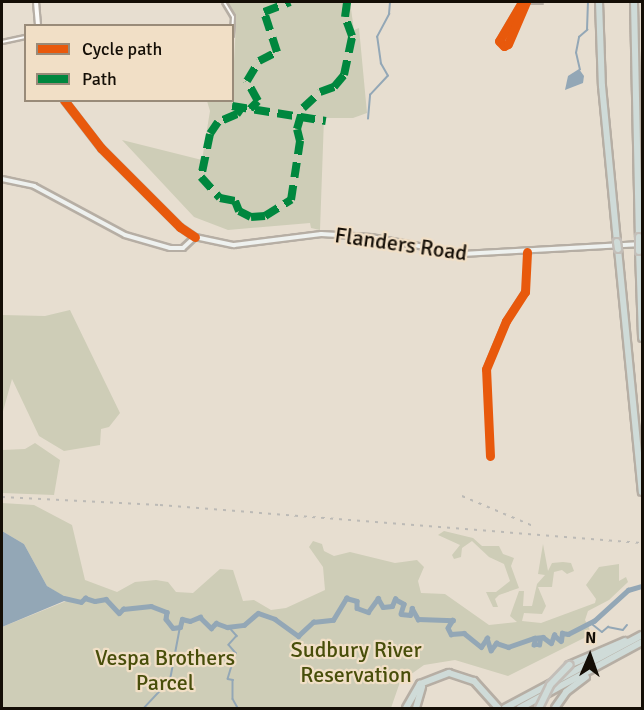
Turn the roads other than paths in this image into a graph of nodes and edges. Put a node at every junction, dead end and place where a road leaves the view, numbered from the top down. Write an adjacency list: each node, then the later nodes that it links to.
1 (36, 2): 7 (street)
2 (224, 2): 8 (street)
3 (525, 2): 3 (street); 4 (street)
4 (541, 2)
5 (599, 2): 18 (highway, bridge)
6 (634, 2): 16 (highway, bridge)
7 (38, 24)
8 (233, 24)
9 (24, 37): 10 (street)
10 (2, 42)
11 (68, 102): 13 (street)
12 (2, 179): 13 (main road, Flanders Road)
13 (195, 237): 15 (main road, Flanders Road)
14 (642, 244): 15 (main road, Flanders Road)
15 (527, 252): 17 (street)
16 (642, 338)
17 (490, 456)
18 (642, 492)
19 (642, 635): 22 (highway); 28 (highway, bridge)
20 (642, 642): 21 (highway)
21 (605, 663): 27 (highway); 29 (highway)
22 (536, 692): 25 (highway); 26 (highway)
23 (406, 708): 25 (highway)
24 (416, 708): 25 (highway)
25 (496, 708)
26 (505, 708)
27 (520, 708)
28 (539, 708)
29 (555, 708)

